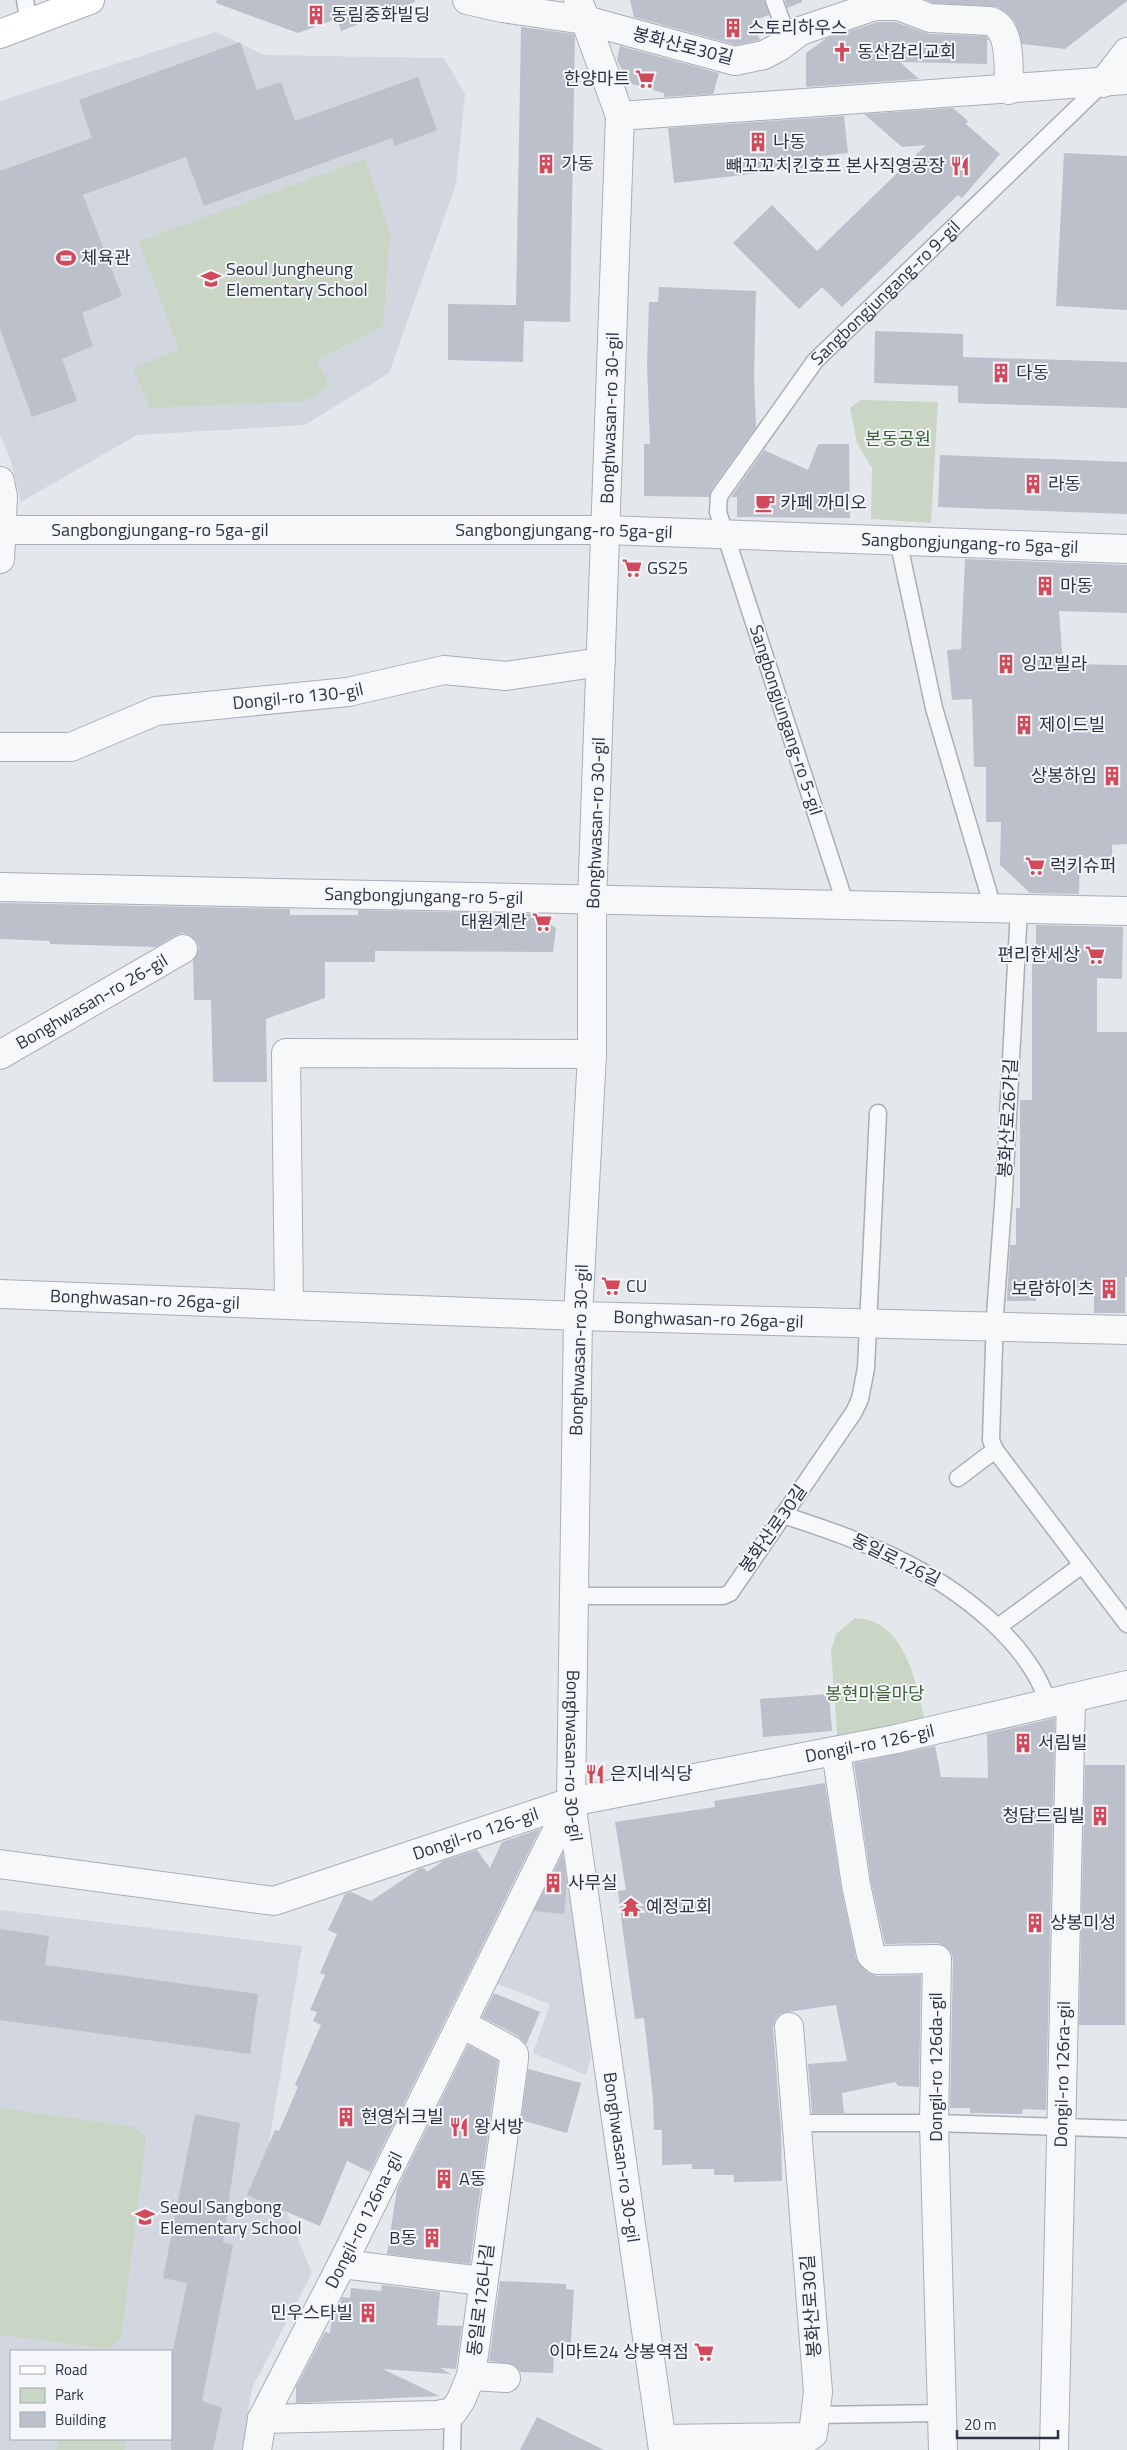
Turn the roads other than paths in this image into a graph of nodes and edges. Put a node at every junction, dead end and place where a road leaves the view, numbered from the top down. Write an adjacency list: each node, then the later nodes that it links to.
1 (90, 0): 5 (main road)
2 (467, 0): 4 (street, 봉화산로30길)
3 (774, 0): 7 (lane)
4 (582, 10): 7 (street, 봉화산로30길); 11 (street, Bonghwasan-ro 30-gil)
5 (27, 12): 6 (main road)
6 (0, 34)
7 (788, 39): 10 (street, 봉화산로30길)
8 (1127, 52): 9 (street, Sangbongjungang-ro 9-gil)
9 (1115, 82): 10 (street); 15 (lane, Sangbongjungang-ro 9-gil)
10 (1009, 90): 11 (street)
11 (620, 116): 14 (street, Bonghwasan-ro 30-gil)
12 (0, 481): 13 (street)
13 (2, 530): 14 (street, Sangbongjungang-ro 5ga-gil); 18 (street)
14 (606, 530): 15 (street, Sangbongjungang-ro 5ga-gil); 19 (street, Bonghwasan-ro 30-gil)
15 (726, 533): 16 (street, Sangbongjungang-ro 5ga-gil); 23 (lane, Sangbongjungang-ro 5-gil)
16 (898, 540): 17 (street, Sangbongjungang-ro 5ga-gil); 24 (lane)
17 (1127, 549)
18 (0, 559)
19 (601, 662): 20 (street, Dongil-ro 130-gil); 22 (street, Bonghwasan-ro 30-gil)
20 (0, 747)
21 (0, 887): 22 (street, Sangbongjungang-ro 5-gil)
22 (592, 901): 23 (street, Sangbongjungang-ro 5-gil); 27 (street, Bonghwasan-ro 30-gil)
23 (846, 906): 24 (street, Sangbongjungang-ro 5-gil)
24 (1006, 909): 25 (street, Sangbongjungang-ro 5-gil); 34 (lane, 봉화산로26가길)
25 (1127, 911)
26 (183, 949): 28 (street, Bonghwasan-ro 26-gil)
27 (592, 1054): 31 (street); 32 (street, Bonghwasan-ro 30-gil)
28 (0, 1055)
29 (878, 1113): 33 (lane)
30 (0, 1294): 31 (street, Bonghwasan-ro 26ga-gil)
31 (289, 1305): 32 (street, Bonghwasan-ro 26ga-gil)
32 (578, 1316): 33 (street, Bonghwasan-ro 26ga-gil); 40 (street, Bonghwasan-ro 30-gil)
33 (868, 1323): 34 (street, Bonghwasan-ro 26ga-gil); 38 (lane, 봉화산로30길)
34 (994, 1327): 35 (street, Bonghwasan-ro 26ga-gil); 36 (lane)
35 (1127, 1330)
36 (994, 1450): 37 (lane); 39 (lane)
37 (958, 1478)
38 (783, 1515): 40 (lane, 봉화산로30길); 42 (lane, 동일로126길)
39 (1082, 1564): 41 (lane); 42 (lane)
40 (574, 1596): 46 (street, Bonghwasan-ro 30-gil)
41 (1127, 1624)
42 (998, 1627): 44 (lane, 동일로126길)
43 (1127, 1685): 44 (street, Dongil-ro 126-gil)
44 (1060, 1701): 45 (street, Dongil-ro 126-gil); 52 (street, Dongil-ro 126ra-gil)
45 (836, 1751): 46 (street, Dongil-ro 126-gil); 51 (street, Dongil-ro 126da-gil)
46 (571, 1802): 47 (street, Dongil-ro 126-gil); 48 (street, Dongil-ro 126na-gil); 62 (street, Bonghwasan-ro 30-gil)
47 (0, 1864)
48 (462, 2024): 54 (street, Dongil-ro 126na-gil); 55 (street, 동일로126나길)
49 (789, 2027): 50 (street, 봉화산로30길)
50 (798, 2123): 51 (lane); 60 (street, 봉화산로30길)
51 (934, 2123): 52 (lane); 59 (street, Dongil-ro 126da-gil)
52 (1062, 2127): 53 (lane); 66 (street, Dongil-ro 126ra-gil)
53 (1127, 2128)
54 (342, 2264): 55 (street); 61 (street, Dongil-ro 126na-gil)
55 (482, 2281): 56 (street, 동일로126나길)
56 (471, 2376): 57 (street); 58 (street, 동일로126나길)
57 (506, 2378)
58 (453, 2412): 61 (street); 64 (lane)
59 (943, 2413): 60 (lane); 65 (street, Dongil-ro 126da-gil)
60 (816, 2415): 62 (street, 봉화산로30길)
61 (262, 2419): 63 (street, Dongil-ro 126na-gil)
62 (663, 2444)
63 (257, 2450)
64 (452, 2450)
65 (943, 2450)
66 (1054, 2450)

